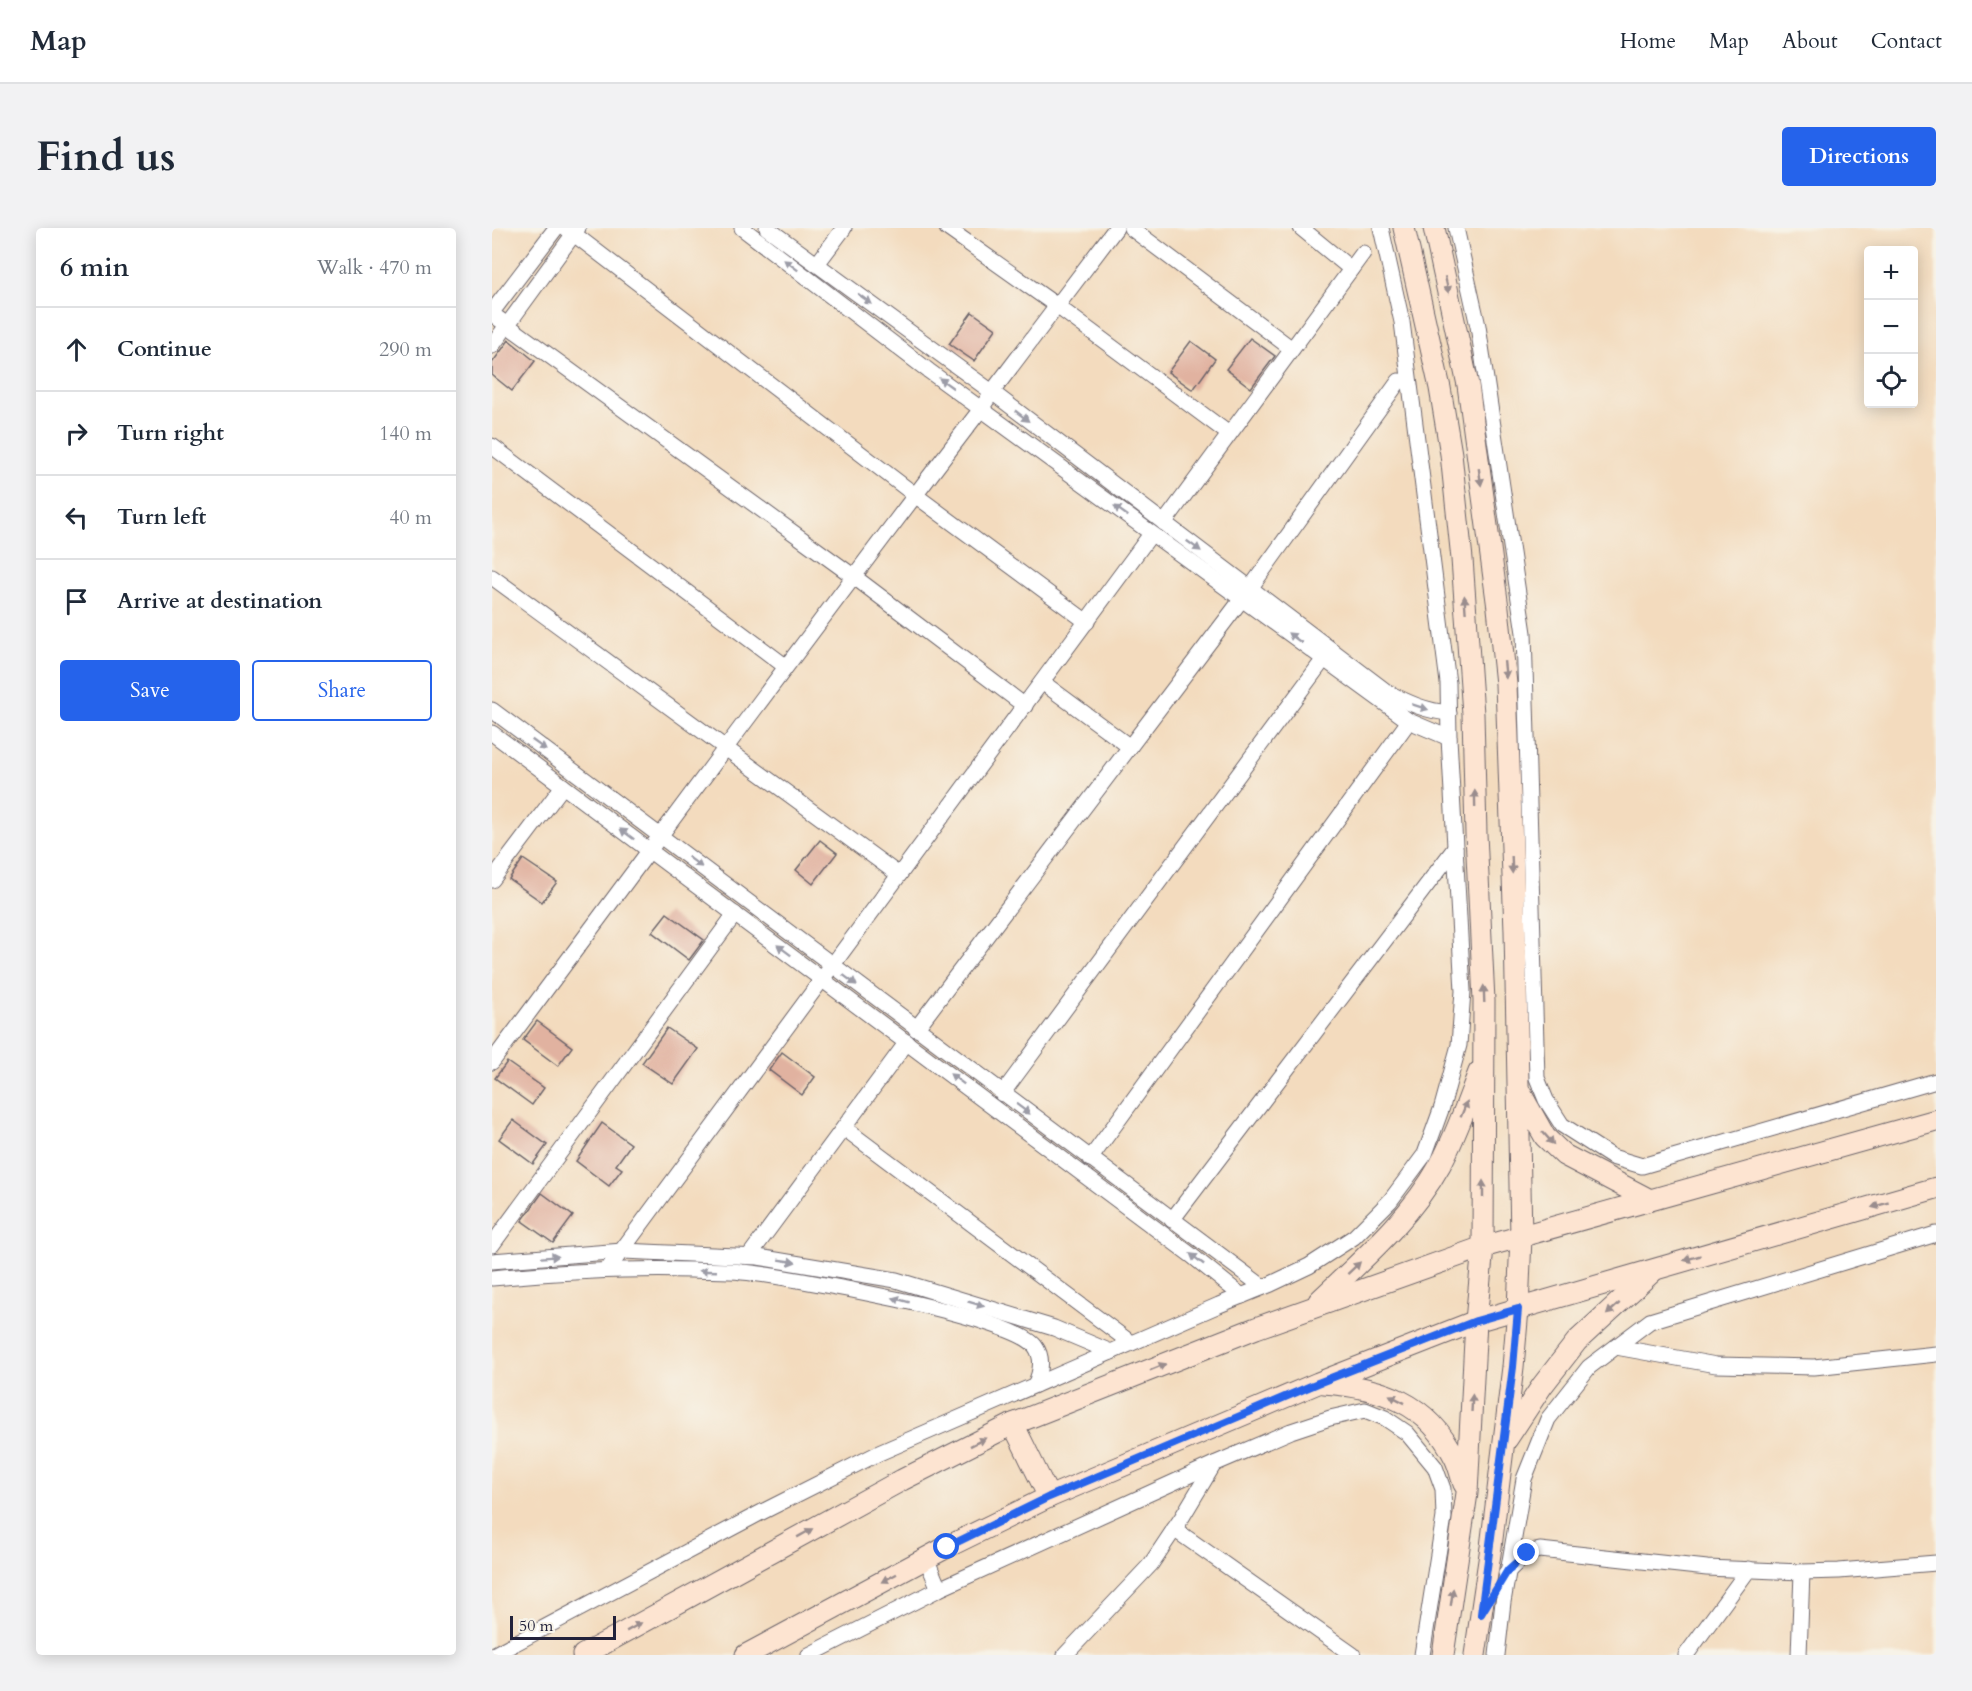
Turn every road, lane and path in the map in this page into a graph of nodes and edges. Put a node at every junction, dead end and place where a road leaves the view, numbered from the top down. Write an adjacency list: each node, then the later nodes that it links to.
1 (556, 228): 18 (street)
2 (742, 228): 24 (street, one-way to 2)
3 (767, 228): 15 (street)
4 (844, 228): 15 (street)
5 (947, 228): 17 (street)
6 (1116, 228): 17 (street)
7 (1131, 228): 21 (street)
8 (1301, 228): 16 (street)
9 (1381, 228): 39 (street)
10 (1404, 228): 55 (main road, one-way to 10)
11 (1434, 228): 58 (main road, one-way to 58)
12 (1456, 228): 57 (street)
13 (573, 230): 19 (street); 27 (street)
14 (1363, 253): 16 (street)
15 (817, 264): 23 (street, one-way to 23)
16 (1351, 269): 21 (street)
17 (1057, 306): 23 (street); 25 (street)
18 (492, 313): 19 (street)
19 (507, 326): 20 (street); 30 (street)
20 (492, 346)
21 (1292, 349): 25 (street)
22 (1399, 381): 32 (street)
23 (992, 392): 24 (street); 28 (street, one-way to 28)
24 (981, 409): 27 (street); 29 (street, one-way to 24)
25 (1229, 434): 28 (street)
26 (492, 446): 35 (street)
27 (915, 495): 30 (street); 33 (street)
28 (1164, 523): 32 (street, one-way to 32)
29 (1151, 534): 32 (street); 33 (street)
30 (853, 576): 35 (street); 37 (street)
31 (492, 577): 44 (street)
32 (1246, 594): 34 (street, one-way to 32); 39 (street, one-way to 39); 43 (street)
33 (1087, 622): 36 (street)
34 (1324, 660): 40 (street); 59 (street)
35 (785, 666): 44 (street)
36 (1042, 682): 37 (street); 43 (street)
37 (1025, 705): 49 (street)
38 (492, 710): 46 (street, one-way to 46)
39 (1449, 713): 42 (street)
40 (1409, 721): 42 (street); 62 (street)
41 (492, 733): 45 (street)
42 (1449, 738): 47 (street)
43 (1130, 747): 54 (street)
44 (725, 748): 46 (street); 49 (street)
45 (563, 786): 48 (street, one-way to 45); 50 (street)
46 (660, 836): 48 (street); 52 (street, one-way to 52)
47 (1455, 848): 65 (street); 76 (street)
48 (650, 851): 51 (street); 56 (street)
49 (899, 875): 52 (street)
50 (492, 880)
51 (735, 914): 53 (street, one-way to 51); 68 (street)
52 (831, 965): 53 (street); 54 (street, one-way to 54)
53 (822, 978): 54 (street); 70 (street)
54 (912, 1036): 59 (street); 61 (street); 77 (street, one-way to 54)
55 (1484, 1061): 69 (main road, one-way to 55); 78 (main road, one-way to 55)
56 (492, 1062)
57 (1936, 1081)
58 (1518, 1088): 64 (main road, one-way to 64); 67 (main road)
59 (1002, 1094): 62 (street, one-way to 62)
60 (1936, 1120): 64 (main road)
61 (844, 1128): 71 (street); 81 (street)
62 (1090, 1159): 65 (street)
63 (1936, 1188): 74 (main road, one-way to 74)
64 (1650, 1200): 67 (main road)
65 (1172, 1220): 76 (street)
66 (1936, 1234): 82 (street)
67 (1521, 1237): 69 (main road); 79 (main road)
68 (492, 1245)
69 (1483, 1247): 78 (main road); 80 (main road)
70 (623, 1251): 71 (street); 72 (street, one-way to 70); 73 (street)
71 (750, 1256): 83 (street, one-way to 83)
72 (492, 1261)
73 (608, 1269): 75 (street); 86 (street, one-way to 73)
74 (1656, 1269): 79 (main road); 88 (main road, one-way to 88)
75 (492, 1278)
76 (1263, 1287): 77 (street)
77 (1242, 1296): 81 (street)
78 (1312, 1308): 87 (main road, one-way to 78)
79 (1518, 1309): 80 (main road); 88 (main road)
80 (1476, 1321): 85 (main road); 90 (main road, one-way to 80)
81 (1131, 1343): 83 (street)
82 (1616, 1347): 84 (street); 96 (street)
83 (1111, 1352): 86 (street)
84 (1936, 1354)
85 (1318, 1383): 90 (main road, one-way to 85); 91 (main road)
86 (1035, 1385): 100 (street)
87 (1013, 1424): 91 (main road); 101 (main road, one-way to 87)
88 (1504, 1445): 99 (main road)
89 (1214, 1464): 92 (street); 98 (street); 106 (street)
90 (1467, 1493): 107 (main road, one-way to 90)
91 (1049, 1497): 93 (main road)
92 (1174, 1529): 104 (street); 105 (street)
93 (926, 1558): 98 (street); 102 (main road, one-way to 102)
94 (1936, 1563): 97 (street)
95 (1749, 1569): 96 (street); 97 (street); 110 (street)
96 (1508, 1570): 99 (street); 109 (street)
97 (1802, 1572): 111 (street)
98 (939, 1589): 103 (street)
99 (1481, 1614): 108 (main road)
100 (493, 1655)
101 (583, 1655)
102 (746, 1655)
103 (809, 1655)
104 (1065, 1655)
105 (1353, 1655)
106 (1422, 1655)
107 (1443, 1655)
108 (1475, 1655)
109 (1497, 1655)
110 (1686, 1655)
111 (1799, 1655)

